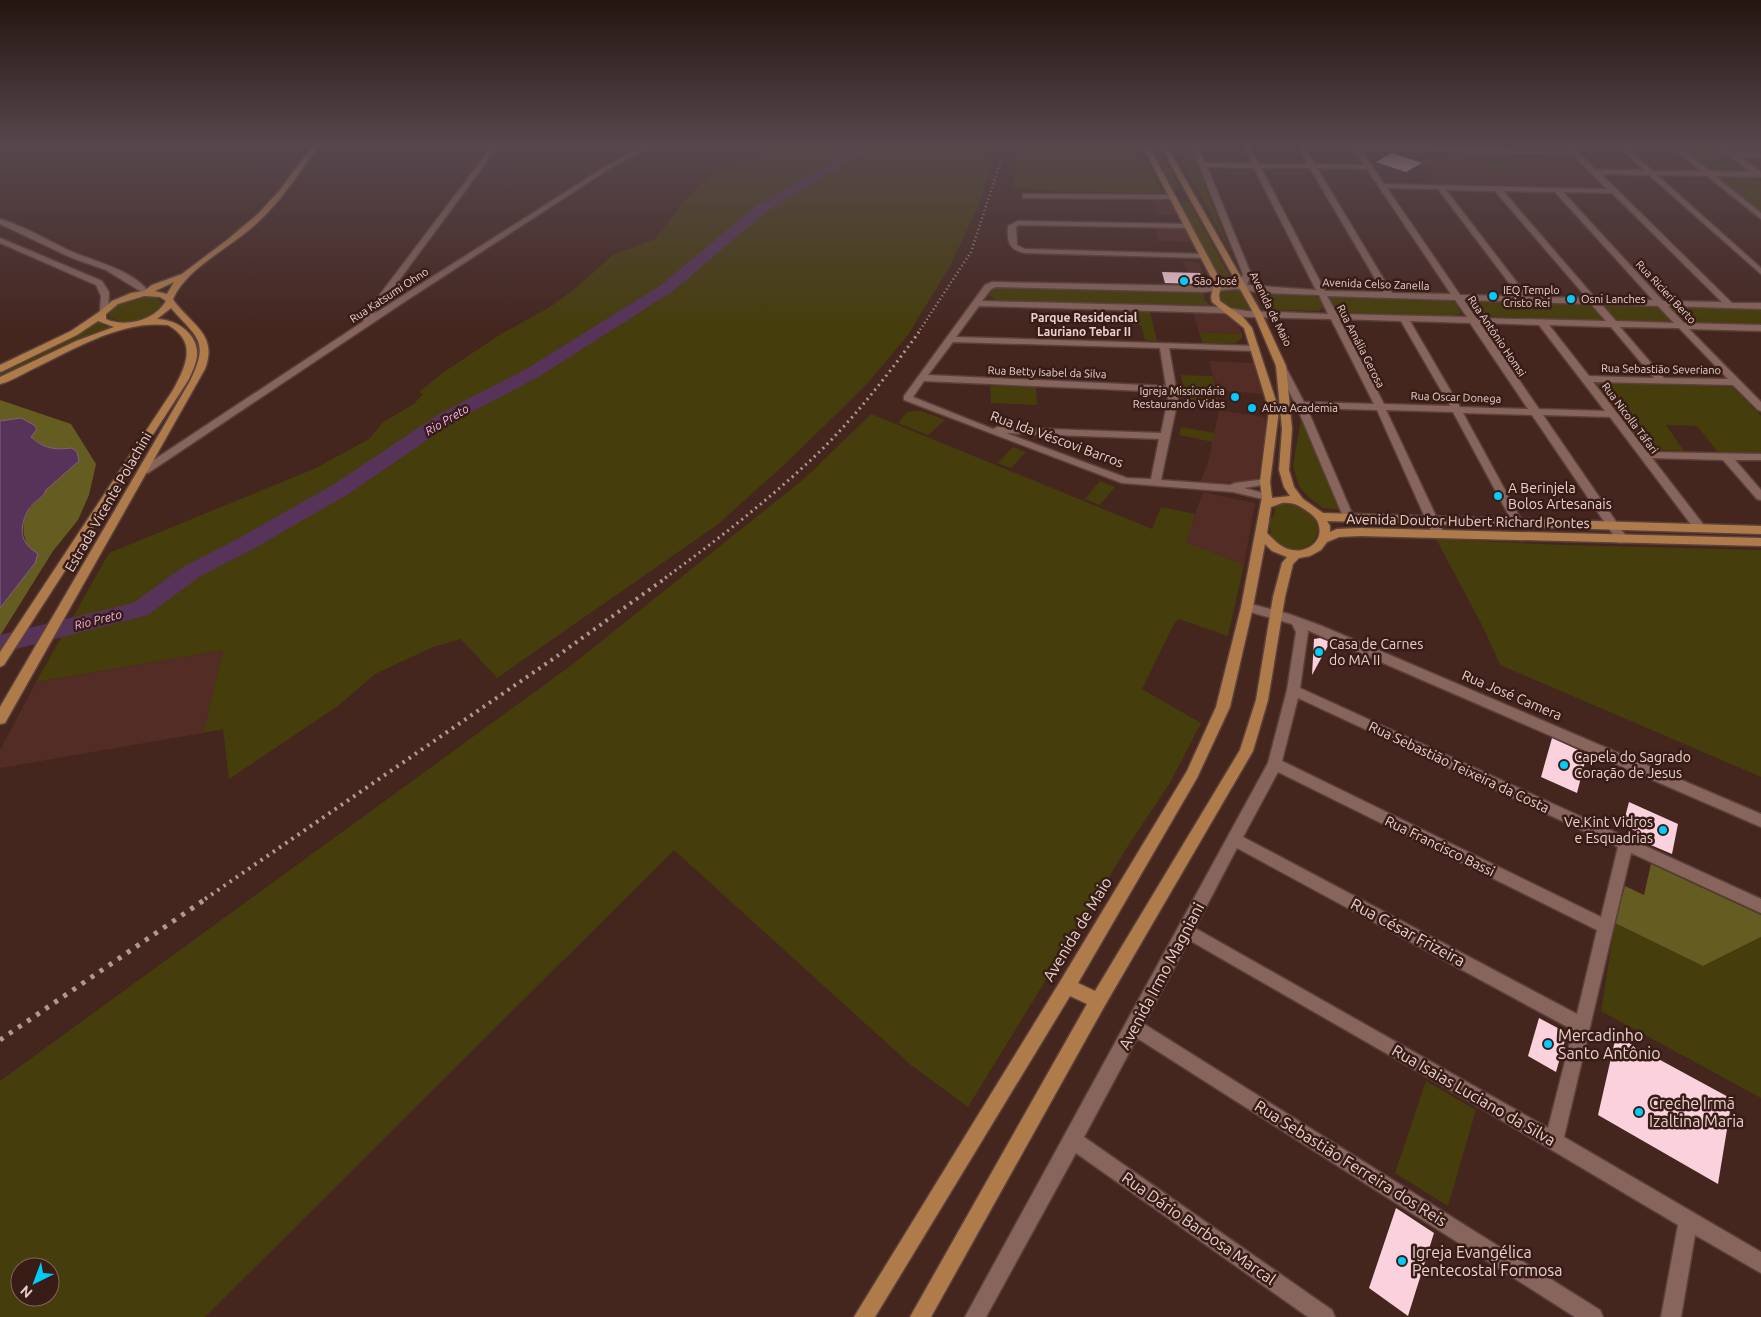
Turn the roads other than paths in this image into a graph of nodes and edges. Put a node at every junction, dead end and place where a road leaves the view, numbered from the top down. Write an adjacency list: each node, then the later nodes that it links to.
1 (270, 206): 22 (main road)
2 (450, 206): 49 (street)
3 (548, 206): 49 (street, Rua Katsumi Ohno)
4 (1178, 206): 18 (main road)
5 (1197, 206): 23 (main road, Avenida de Maio)
6 (1219, 206): 23 (street)
7 (1276, 206): 26 (street, Rua Amália Gerosa)
8 (1337, 206): 28 (street)
9 (1397, 206): 29 (street, Rua Antônio Homsi)
10 (1454, 206): 30 (street)
11 (1514, 206): 33 (street)
12 (1572, 206): 35 (street, Rua Ricieri Berto)
13 (1630, 206): 36 (street)
14 (1688, 206): 21 (street)
15 (1748, 206): 16 (street)
16 (1761, 217)
17 (0, 221): 25 (street)
18 (1188, 226): 20 (main road); 20 (street)
19 (0, 240): 38 (street)
20 (1204, 256): 24 (main road)
21 (1761, 272)
22 (187, 274): 25 (main road); 31 (main road)
23 (1242, 286): 24 (street, Avenida Celso Zanella); 26 (street, Avenida Celso Zanella); 40 (main road, Avenida de Maio)
24 (1218, 288): 27 (street, Avenida Celso Zanella); 39 (main road)
25 (144, 291): 31 (main road); 38 (main road)
26 (1320, 293): 28 (street, Avenida Celso Zanella); 41 (street, Rua Amália Gerosa)
27 (983, 294): 32 (street); 34 (street)
28 (1389, 295): 29 (street, Avenida Celso Zanella)
29 (1457, 298): 30 (street, Avenida Celso Zanella); 43 (street, Rua Antônio Homsi)
30 (1526, 300): 33 (street, Avenida Celso Zanella)
31 (170, 301): 45 (main road); 73 (main road, Estrada Vicente Polachini)
32 (977, 302): 34 (street); 51 (street)
33 (1594, 302): 35 (street, Avenida Celso Zanella); 46 (street)
34 (1000, 303): 39 (street)
35 (1662, 304): 36 (street, Avenida Celso Zanella); 47 (street, Rua Ricieri Berto)
36 (1730, 305): 37 (street, Avenida Celso Zanella)
37 (1761, 306)
38 (103, 312): 45 (main road); 55 (main road)
39 (1230, 312): 40 (street); 53 (main road)
40 (1258, 314): 41 (street); 54 (main road, Avenida de Maio)
41 (1332, 316): 42 (street); 63 (street, Rua Amália Gerosa)
42 (1404, 318): 43 (street); 65 (street)
43 (1472, 320): 44 (street); 66 (street, Rua Antônio Homsi)
44 (1542, 322): 46 (street); 57 (street, Rua Nicolla Táfari)
45 (133, 324): 58 (main road); 96 (main road, Estrada Vicente Polachini)
46 (1613, 324): 47 (street); 59 (street)
47 (1682, 326): 48 (street); 60 (street, Rua Ricieri Berto)
48 (1757, 327): 50 (street)
49 (359, 329): 73 (street, Rua Katsumi Ohno)
50 (1761, 334)
51 (950, 339): 52 (street); 56 (street)
52 (1164, 346): 53 (street); 61 (street)
53 (1254, 348): 74 (main road)
54 (1280, 366): 62 (street); 78 (main road, Avenida de Maio)
55 (0, 369)
56 (922, 378): 61 (street, Rua Betty Isabel da Silva); 68 (street, Rua Ida Véscovi Barros)
57 (1585, 379): 59 (street, Rua Sebastião Severiano); 67 (street, Rua Nicolla Táfari)
58 (0, 381)
59 (1662, 381): 60 (street, Rua Sebastião Severiano)
60 (1736, 382): 64 (street, Rua Ricieri Berto)
61 (1172, 389): 69 (street)
62 (1299, 400): 63 (street, Rua Oscar Donega); 81 (street)
63 (1380, 407): 65 (street, Rua Oscar Donega); 82 (street, Rua Amália Gerosa)
64 (1761, 408)
65 (1456, 409): 66 (street, Rua Oscar Donega); 83 (street)
66 (1535, 412): 67 (street, Rua Oscar Donega); 84 (street, Rua Antônio Homsi)
67 (1611, 414): 70 (street, Rua Nicolla Táfari)
68 (985, 429): 69 (street); 75 (street, Rua Ida Véscovi Barros)
69 (1165, 436): 75 (street)
70 (1643, 455): 71 (street); 85 (street, Rua Nicolla Táfari)
71 (1726, 456): 72 (street); 77 (street)
72 (1761, 457)
73 (144, 471): 98 (main road, Estrada Vicente Polachini)
74 (1265, 482): 76 (street, Rua Ida Véscovi Barros); 79 (main road)
75 (1155, 483): 76 (street, Rua Ida Véscovi Barros)
76 (1202, 486): 79 (street, Rua Ida Véscovi Barros)
77 (1761, 497)
78 (1299, 501): 79 (main road); 80 (main road)
79 (1266, 502): 88 (main road)
80 (1320, 516): 81 (main road, Avenida Doutor Hubert Richard Pontes); 89 (main road)
81 (1349, 518): 82 (main road, Avenida Doutor Hubert Richard Pontes)
82 (1432, 520): 83 (main road, Avenida Doutor Hubert Richard Pontes); 87 (street, Rua Amália Gerosa)
83 (1518, 523): 84 (main road, Avenida Doutor Hubert Richard Pontes)
84 (1613, 526): 85 (main road, Avenida Doutor Hubert Richard Pontes); 90 (street, Rua Antônio Homsi)
85 (1700, 528): 86 (main road, Avenida Doutor Hubert Richard Pontes)
86 (1761, 530)
87 (1438, 533): 89 (main road, Avenida Doutor Hubert Richard Pontes); 90 (main road, Avenida Doutor Hubert Richard Pontes)
88 (1261, 534): 92 (main road); 93 (main road, Avenida de Maio)
89 (1325, 539): 92 (main road)
90 (1622, 539): 91 (main road, Avenida Doutor Hubert Richard Pontes)
91 (1761, 542)
92 (1295, 556): 94 (main road)
93 (1247, 607): 94 (street, Rua José Camera); 106 (main road, Avenida de Maio)
94 (1277, 615): 95 (street, Rua José Camera); 107 (main road)
95 (1296, 621): 97 (street, Avenida Irmo Magniani); 100 (street, Rua José Camera)
96 (0, 662)
97 (1294, 690): 99 (street, Avenida Irmo Magniani); 102 (street, Rua Sebastião Teixeira da Costa)
98 (0, 719)
99 (1275, 764): 101 (street, Avenida Irmo Magniani); 104 (street, Rua Francisco Bassi)
100 (1761, 821)
101 (1234, 839): 105 (street, Avenida Irmo Magniani); 109 (street, Rua César Frizeira)
102 (1626, 844): 103 (street, Rua Sebastião Teixeira da Costa); 104 (street)
103 (1761, 906)
104 (1606, 927): 109 (street)
105 (1186, 930): 108 (street, Avenida Irmo Magniani); 111 (street, Rua Isaias Luciano da Silva)
106 (1067, 986): 107 (main road); 114 (main road, Avenida de Maio)
107 (1098, 1001): 115 (main road)
108 (1133, 1026): 110 (street, Avenida Irmo Magniani); 118 (street, Rua Sebastião Ferreira dos Reis)
109 (1582, 1026): 111 (street)
110 (1073, 1140): 116 (street, Avenida Irmo Magniani); 117 (street, Rua Dário Barbosa Marcal)
111 (1554, 1141): 112 (street, Rua Isaias Luciano da Silva)
112 (1688, 1221): 113 (street, Rua Isaias Luciano da Silva); 119 (street)
113 (1761, 1264)
114 (864, 1317)
115 (920, 1317)
116 (975, 1317)
117 (1325, 1317)
118 (1593, 1317)
119 (1671, 1317)

